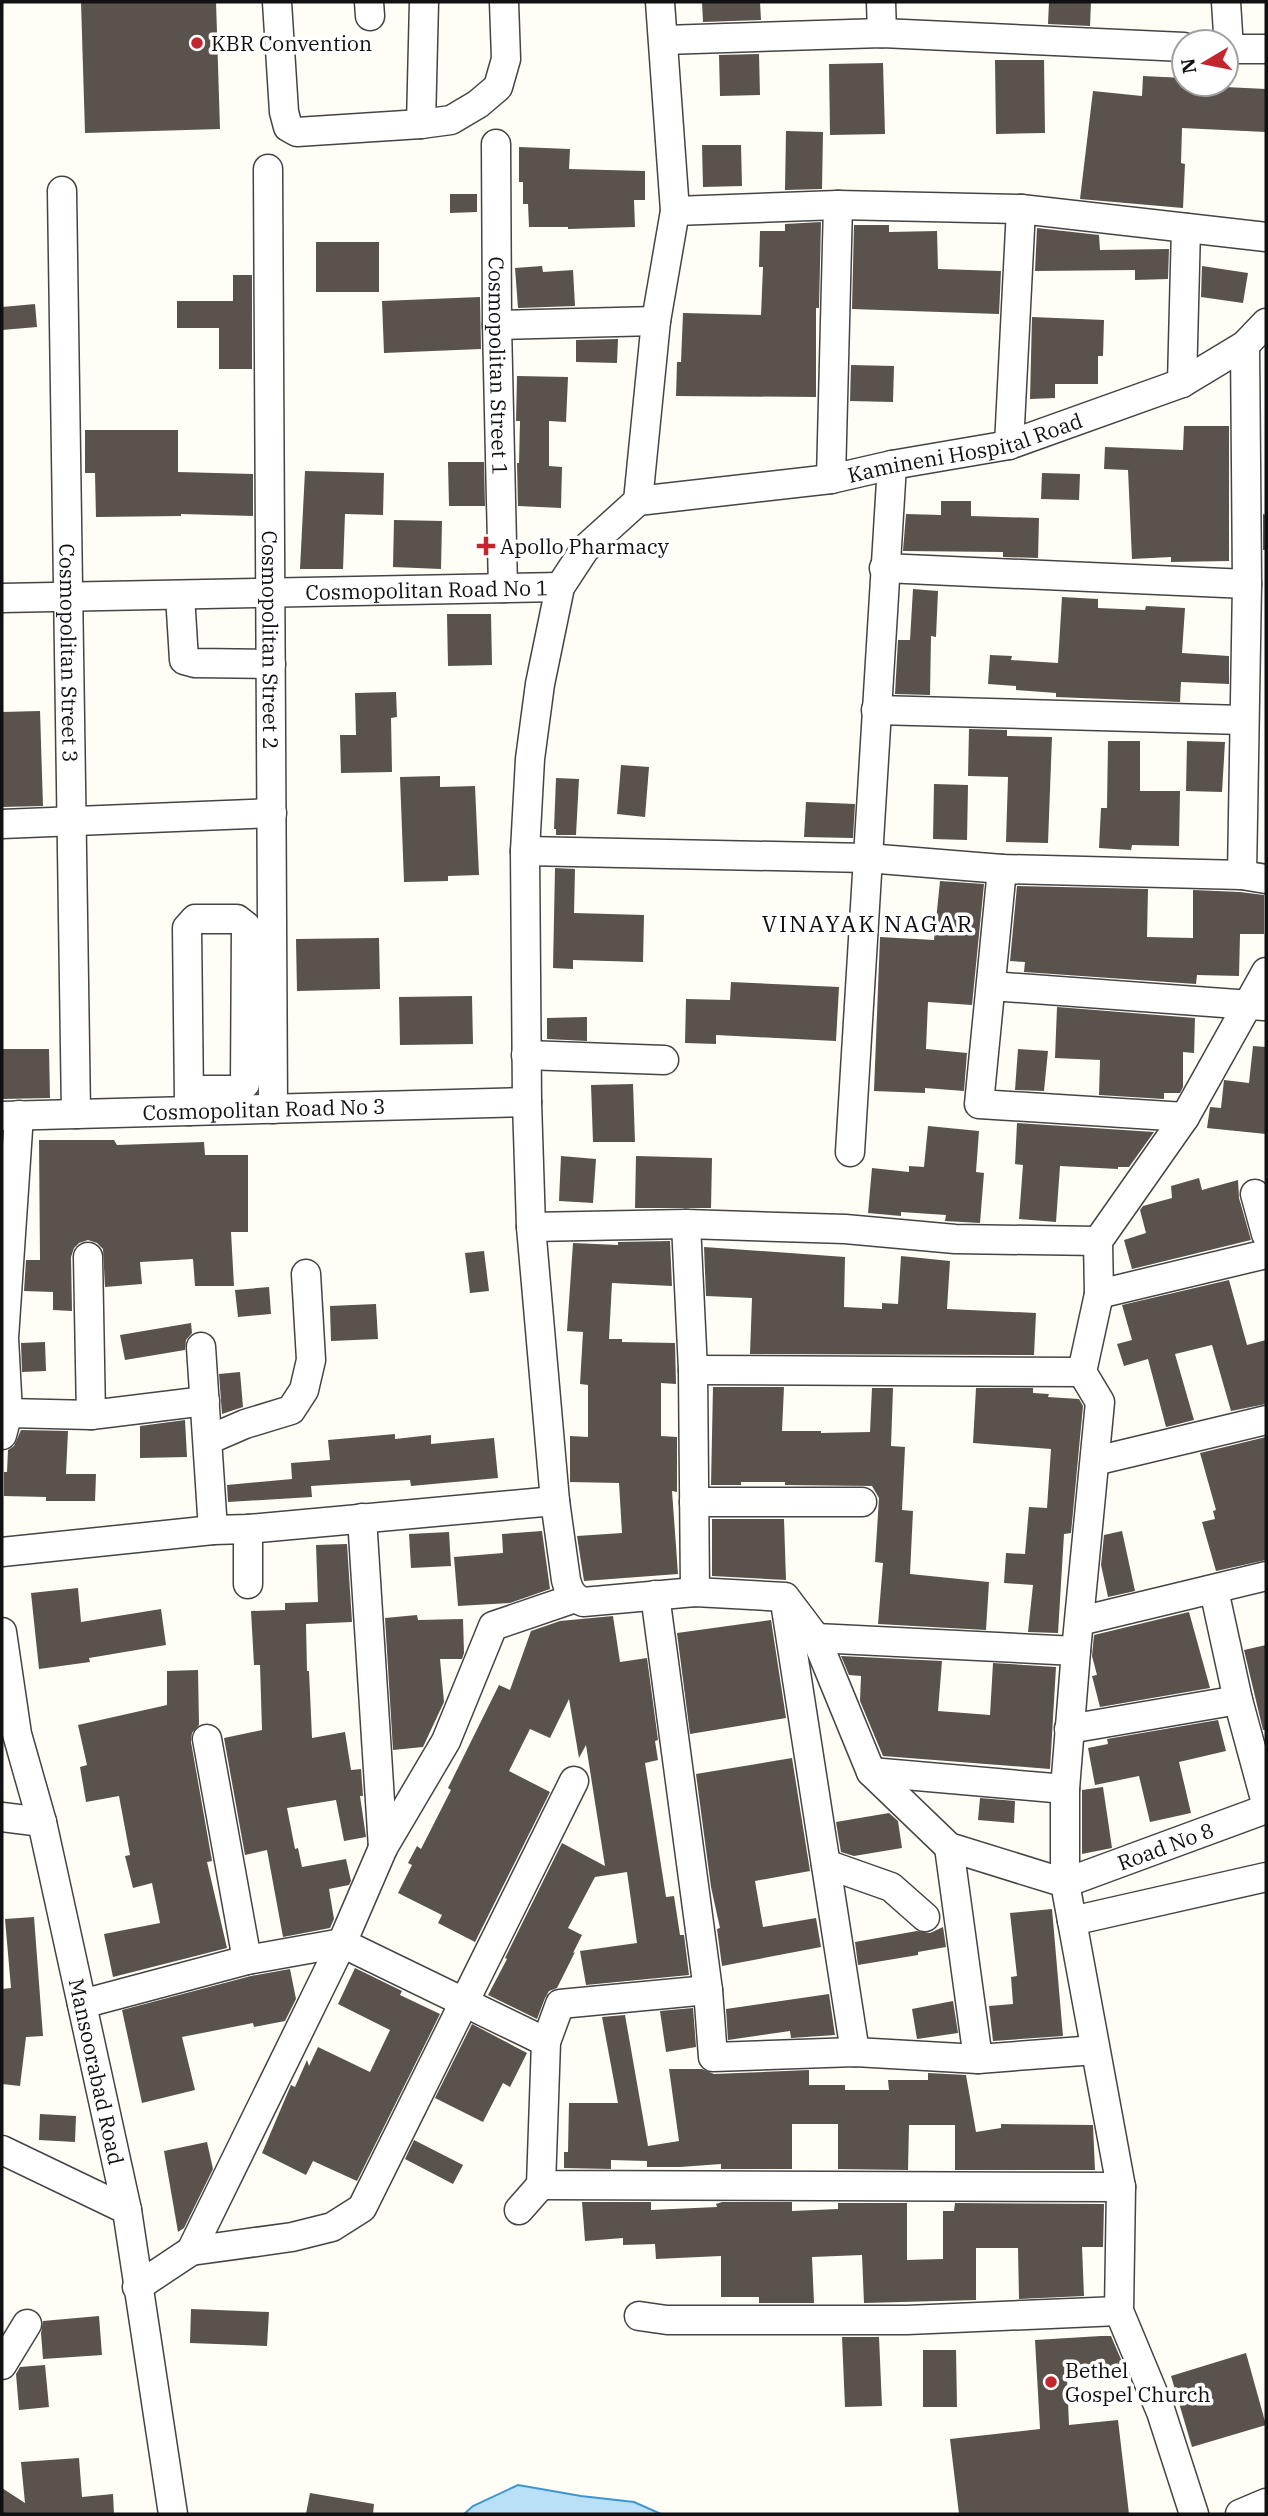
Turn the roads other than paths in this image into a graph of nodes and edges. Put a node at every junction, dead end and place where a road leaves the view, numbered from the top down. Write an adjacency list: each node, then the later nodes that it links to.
1 (277, 2): 13 (street)
2 (424, 2): 13 (street)
3 (505, 2): 13 (street)
4 (660, 2): 9 (street)
5 (881, 2): 8 (street)
6 (1226, 2): 7 (street)
7 (1227, 28)
8 (882, 33): 9 (street); 10 (street)
9 (664, 40): 19 (street)
10 (1170, 46)
11 (1240, 49): 12 (street)
12 (1266, 49)
13 (421, 124)
14 (496, 144): 24 (street, Cosmopolitan Street 1)
15 (268, 169): 36 (street, Cosmopolitan Street 2)
16 (62, 191): 38 (street, Cosmopolitan Street 3)
17 (838, 205): 18 (street); 19 (street); 30 (street)
18 (1021, 209): 20 (street); 28 (street)
19 (675, 211): 22 (street)
20 (1186, 228): 21 (street); 26 (street)
21 (1266, 237)
22 (656, 321): 24 (street); 31 (street)
23 (1266, 323): 25 (street, Kamineni Hospital Road)
24 (497, 325): 35 (street, Cosmopolitan Street 1)
25 (1245, 345): 26 (street, Kamineni Hospital Road); 27 (street)
26 (1182, 383): 28 (street, Kamineni Hospital Road)
27 (1256, 433): 33 (street)
28 (1009, 445): 29 (street, Kamineni Hospital Road)
29 (892, 465): 30 (street, Kamineni Hospital Road); 32 (street)
30 (831, 479): 31 (street, Kamineni Hospital Road)
31 (638, 501): 34 (street)
32 (884, 568): 33 (street); 41 (street)
33 (1247, 584): 42 (street)
34 (560, 587): 35 (street, Cosmopolitan Road No 1); 46 (street)
35 (503, 589): 36 (street, Cosmopolitan Road No 1)
36 (270, 593): 37 (street, Cosmopolitan Road No 1); 40 (street, Cosmopolitan Street 2)
37 (180, 595): 38 (street, Cosmopolitan Road No 1); 40 (street)
38 (68, 597): 39 (street, Cosmopolitan Road No 1); 44 (street, Cosmopolitan Street 3)
39 (2, 598)
40 (271, 664): 43 (street, Cosmopolitan Street 2)
41 (876, 710): 42 (street); 47 (street)
42 (1242, 720): 49 (street)
43 (272, 813): 44 (street); 57 (street, Cosmopolitan Street 2)
44 (72, 821): 45 (street); 58 (street, Cosmopolitan Street 3)
45 (2, 824)
46 (525, 851): 47 (street); 53 (street)
47 (867, 858): 48 (street); 61 (street)
48 (1002, 869): 49 (street); 51 (street)
49 (1254, 877)
50 (1266, 972): 52 (street)
51 (991, 986): 52 (street); 60 (street)
52 (1258, 1005): 60 (street)
53 (526, 1055): 54 (street); 56 (street)
54 (664, 1060)
55 (189, 1101): 55 (street); 57 (street, Cosmopolitan Road No 3); 58 (street, Cosmopolitan Road No 3)
56 (527, 1102): 57 (street, Cosmopolitan Road No 3); 64 (street)
57 (273, 1109)
58 (76, 1114): 59 (street, Cosmopolitan Road No 3)
59 (10, 1115): 71 (street)
60 (1185, 1117): 66 (street)
61 (850, 1152)
62 (1255, 1194): 65 (street)
63 (686, 1224): 64 (street); 66 (street); 73 (street)
64 (531, 1227): 81 (street)
65 (1266, 1234)
66 (1098, 1241): 70 (street)
67 (1266, 1254): 70 (street)
68 (88, 1256): 76 (street)
69 (306, 1274): 79 (street)
70 (1100, 1294): 74 (street)
71 (3, 1338): 78 (street)
72 (201, 1348): 75 (street)
73 (693, 1370): 74 (street); 82 (street)
74 (1082, 1372): 80 (street)
75 (205, 1401): 76 (street); 79 (street)
76 (91, 1415): 78 (street)
77 (1266, 1420): 80 (street)
78 (5, 1424)
79 (208, 1440): 86 (street)
80 (1095, 1461): 95 (street)
81 (555, 1501): 84 (street); 94 (street)
82 (694, 1502): 83 (street); 91 (street)
83 (862, 1502)
84 (362, 1518): 85 (street); 110 (street)
85 (248, 1529): 86 (street); 89 (street)
86 (213, 1530): 87 (street)
87 (2, 1552)
88 (1266, 1576): 90 (street)
89 (248, 1584)
90 (1214, 1590): 95 (street); 99 (street)
91 (695, 1592): 92 (street); 93 (street)
92 (655, 1595): 94 (street); 118 (street)
93 (785, 1597): 97 (street); 111 (street)
94 (575, 1598): 110 (street)
95 (1080, 1621): 98 (street)
96 (2, 1632): 108 (street, Mansoorabad Road)
97 (816, 1638): 98 (street); 102 (street)
98 (1076, 1651): 100 (street)
99 (1238, 1700): 100 (street); 105 (street)
100 (1069, 1729): 104 (street)
101 (207, 1739): 117 (street)
102 (871, 1772): 104 (street); 109 (street)
103 (574, 1781): 119 (street)
104 (1065, 1788): 113 (street)
105 (1266, 1803)
106 (1266, 1809): 113 (street, Road No 8)
107 (2, 1817): 108 (street)
108 (42, 1822): 120 (street, Mansoorabad Road)
109 (949, 1847): 113 (street); 124 (street)
110 (383, 1848): 116 (street)
111 (826, 1864): 114 (street); 123 (street)
112 (1266, 1877): 115 (street)
113 (1065, 1883): 115 (street)
114 (925, 1917)
115 (1072, 1921): 122 (street)
116 (342, 1943): 117 (street); 119 (street); 130 (street)
117 (247, 1960): 120 (street)
118 (708, 1990): 121 (street); 123 (street)
119 (463, 2003): 121 (street); 130 (street)
120 (82, 2004): 128 (street, Mansoorabad Road)
121 (546, 2042): 126 (street)
122 (1095, 2050): 124 (street); 127 (street)
123 (855, 2052): 124 (street)
124 (978, 2059)
125 (2, 2150): 128 (street)
126 (541, 2185): 127 (street); 129 (street)
127 (1121, 2187): 132 (street)
128 (127, 2210): 131 (street, Mansoorabad Road)
129 (519, 2210)
130 (191, 2251): 131 (street)
131 (137, 2287): 137 (street, Mansoorabad Road)
132 (1119, 2311): 133 (street); 138 (street)
133 (639, 2316)
134 (27, 2324): 135 (street)
135 (2, 2365)
136 (1266, 2503): 139 (street)
137 (173, 2514)
138 (1194, 2514)
139 (1240, 2514)

